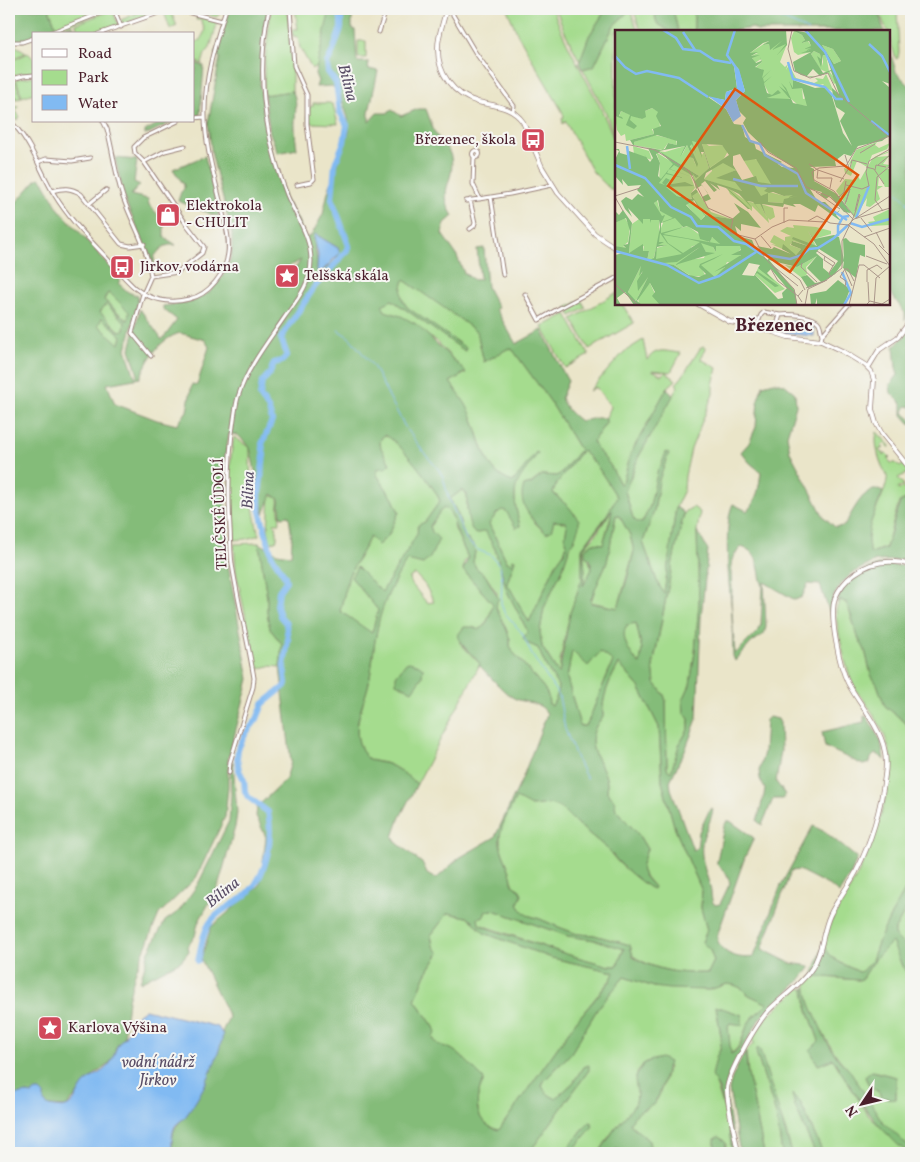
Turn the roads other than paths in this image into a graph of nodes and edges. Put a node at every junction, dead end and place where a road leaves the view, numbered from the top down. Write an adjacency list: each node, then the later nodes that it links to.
1 (113, 9): 11 (street); 12 (street)
2 (170, 9): 11 (street)
3 (175, 9): 10 (street)
4 (226, 9): 10 (street)
5 (269, 9): 57 (street, TELČSKÉ ÚDOLÍ)
6 (290, 9): 30 (street)
7 (386, 9): 14 (street)
8 (446, 9): 19 (street)
9 (452, 9): 19 (street)
10 (222, 21): 21 (street)
11 (121, 27): 13 (street)
12 (52, 32)
13 (105, 32)
14 (379, 32)
15 (32, 39): 16 (street)
16 (11, 42)
17 (32, 75): 18 (street)
18 (9, 80)
19 (513, 112): 31 (street)
20 (195, 118): 21 (street)
21 (204, 118): 43 (street)
22 (9, 120): 28 (street)
23 (104, 122): 38 (street)
24 (176, 122): 29 (street)
25 (185, 146): 29 (street)
26 (474, 157): 35 (street)
27 (90, 158): 28 (street)
28 (38, 162): 33 (street)
29 (144, 162): 41 (street)
30 (297, 185)
31 (552, 185): 34 (street); 39 (street)
32 (106, 190): 36 (street)
33 (52, 191): 36 (street); 43 (street)
34 (491, 197): 35 (street); 40 (street)
35 (480, 199): 37 (street)
36 (89, 204): 38 (street)
37 (470, 230)
38 (144, 244): 41 (street)
39 (615, 247)
40 (503, 275)
41 (151, 276): 43 (street)
42 (615, 279): 44 (street)
43 (143, 294): 53 (street)
44 (525, 294)
45 (700, 305): 49 (street)
46 (848, 305): 51 (street)
47 (780, 315): 49 (street); 50 (street); 51 (street)
48 (911, 320): 54 (street)
49 (756, 327): 50 (street)
50 (775, 332): 52 (street)
51 (822, 335): 52 (street)
52 (822, 341): 54 (street)
53 (151, 356)
54 (868, 368): 55 (street)
55 (911, 470)
56 (911, 565): 58 (street)
57 (229, 773)
58 (738, 1153)

